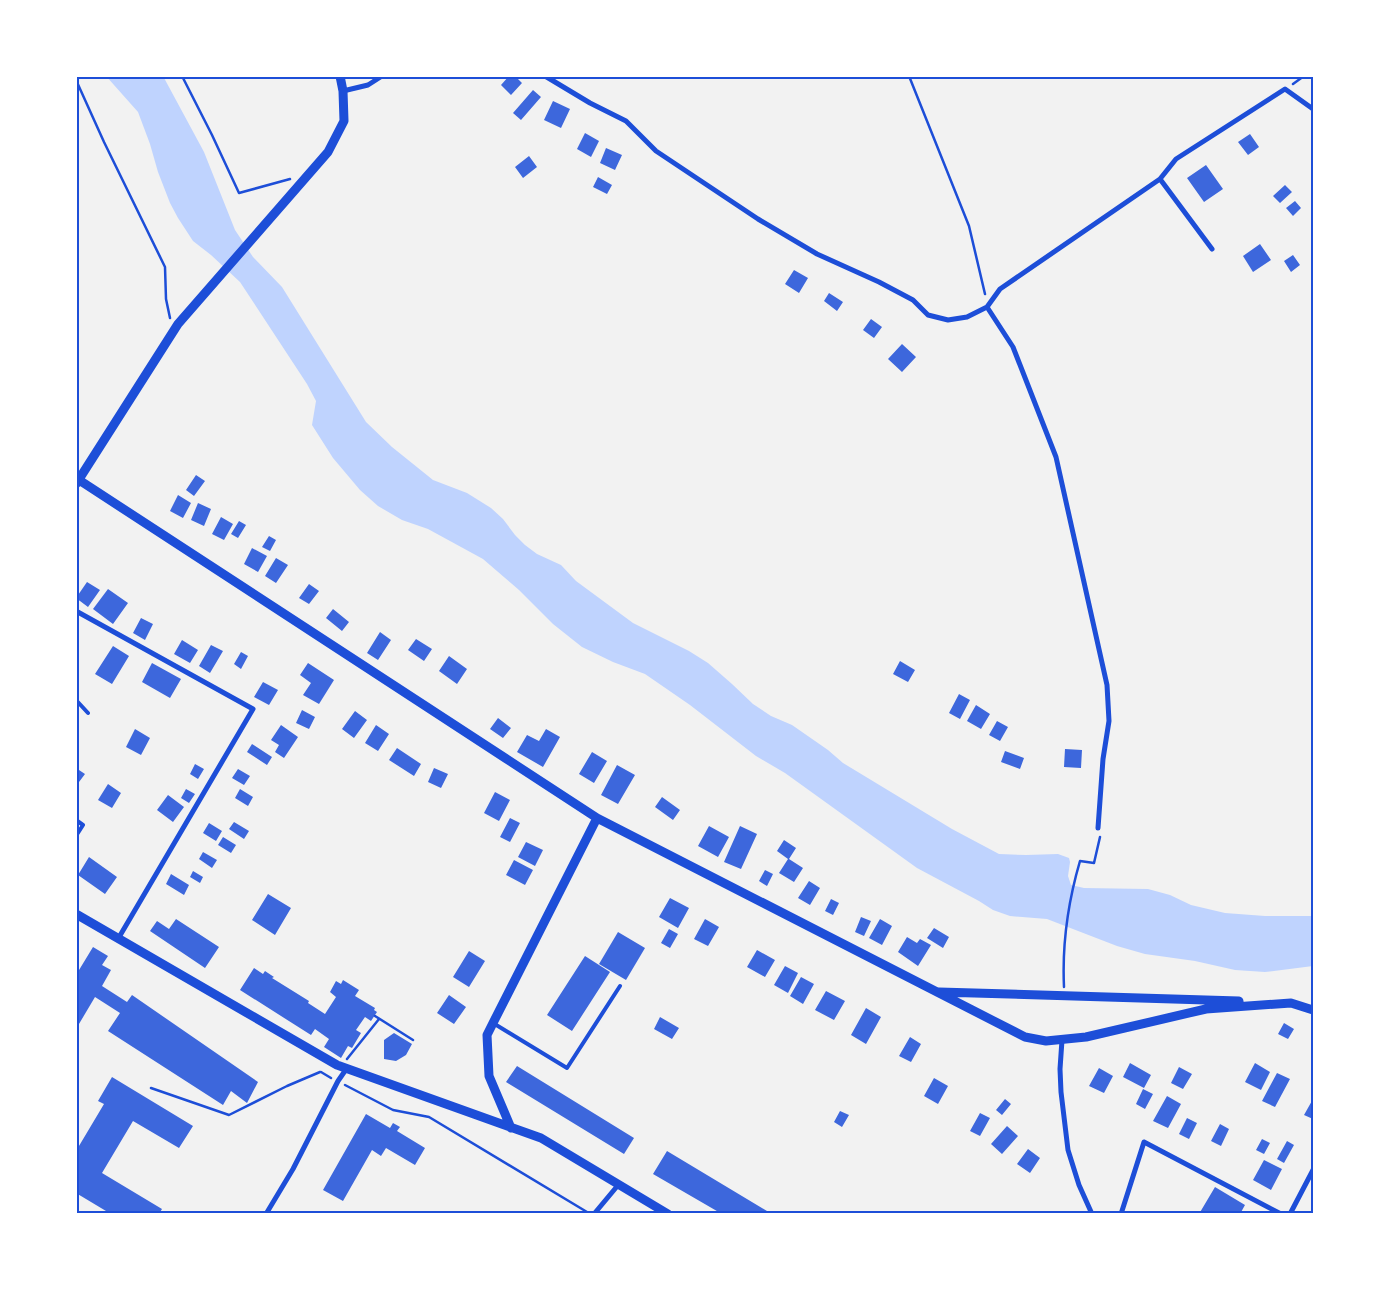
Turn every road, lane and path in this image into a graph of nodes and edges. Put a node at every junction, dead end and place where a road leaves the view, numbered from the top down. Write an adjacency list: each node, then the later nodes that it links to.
1 (182, 76): 11 (path)
2 (340, 76): 9 (street)
3 (382, 76): 9 (street)
4 (546, 76): 14 (street)
5 (910, 76): 14 (path)
6 (1304, 76): 8 (path)
7 (76, 80): 15 (path)
8 (1285, 89): 10 (street); 12 (street)
9 (343, 91): 11 (street)
10 (1313, 110)
11 (306, 177): 15 (street)
12 (1160, 178): 13 (street); 14 (street)
13 (1212, 249)
14 (987, 308): 22 (street)
15 (176, 328): 16 (street)
16 (77, 480): 20 (street)
17 (76, 611): 25 (street)
18 (76, 700): 19 (lane)
19 (88, 713)
20 (597, 818): 27 (street); 33 (street)
21 (76, 820): 23 (lane)
22 (1098, 828): 28 (path)
23 (76, 836)
24 (76, 914): 25 (street)
25 (118, 939): 36 (street)
26 (620, 986): 33 (lane)
27 (937, 992): 28 (street); 35 (street)
28 (1064, 996): 29 (street)
29 (1291, 1003): 30 (street); 35 (street)
30 (1313, 1010)
31 (375, 1016): 32 (path)
32 (379, 1019): 34 (path); 36 (path)
33 (492, 1023): 41 (street)
34 (413, 1040)
35 (1062, 1040): 47 (street)
36 (338, 1065): 37 (street); 38 (path)
37 (347, 1068): 39 (street); 41 (street)
38 (321, 1072): 39 (path); 40 (path)
39 (338, 1081): 44 (street); 45 (path)
40 (151, 1088)
41 (512, 1128): 43 (street)
42 (1313, 1170): 50 (street)
43 (619, 1184): 45 (street); 46 (street)
44 (266, 1214)
45 (592, 1214)
46 (668, 1214)
47 (1092, 1214)
48 (1121, 1214): 49 (street)
49 (1281, 1214)
50 (1290, 1214)

